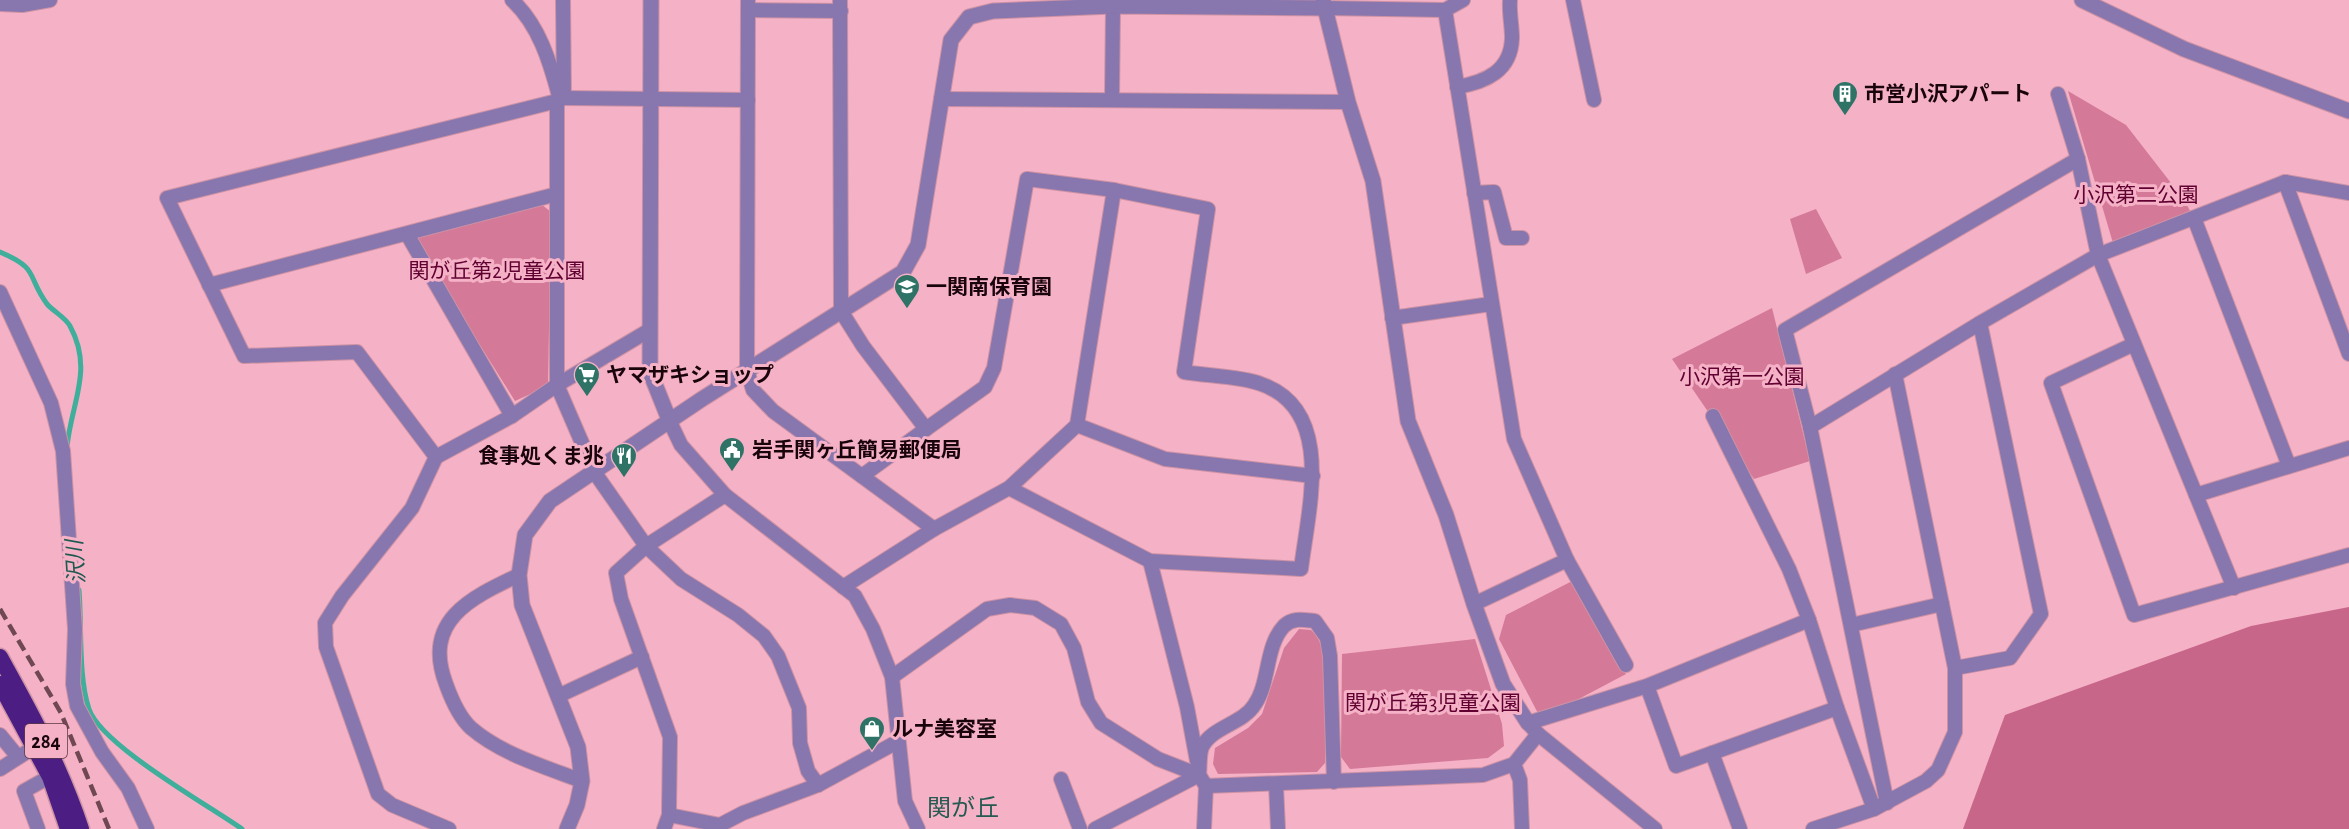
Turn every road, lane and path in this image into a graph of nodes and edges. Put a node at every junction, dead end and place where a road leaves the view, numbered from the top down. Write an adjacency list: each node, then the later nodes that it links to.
1 (50, 0): 9 (street)
2 (512, 0): 17 (street)
3 (563, 0): 17 (street)
4 (651, 0): 18 (street)
5 (1463, 0): 14 (street)
6 (1510, 0): 15 (street)
7 (1573, 0): 22 (street)
8 (2082, 0): 24 (street)
9 (0, 4)
10 (1324, 4): 13 (street); 14 (street); 23 (street)
11 (748, 5): 12 (street); 21 (street)
12 (840, 5): 38 (street)
13 (1113, 6): 19 (street); 20 (street)
14 (1445, 10): 15 (street)
15 (1457, 87): 28 (street)
16 (2058, 94): 25 (street)
17 (560, 99): 18 (street); 30 (street); 35 (street)
18 (650, 99): 21 (street); 41 (street)
19 (941, 99): 20 (street); 38 (street)
20 (1112, 99): 23 (street)
21 (748, 100): 44 (street)
22 (1594, 100)
23 (1348, 102): 39 (street)
24 (2349, 111)
25 (2078, 159): 34 (street); 51 (street)
26 (2284, 182): 29 (street); 31 (street); 43 (street)
27 (1114, 190): 50 (street); 52 (street); 58 (street)
28 (1474, 193): 33 (street); 37 (street)
29 (2349, 193)
30 (557, 194): 32 (street); 46 (street)
31 (2194, 218): 34 (street); 55 (street)
32 (407, 234): 35 (street); 47 (street)
33 (1522, 238)
34 (2098, 255): 40 (street); 42 (street)
35 (209, 285): 54 (street)
36 (0, 292): 104 (street)
37 (1491, 304): 39 (street); 65 (street)
38 (841, 311): 44 (street); 52 (street)
39 (1392, 318): 70 (street)
40 (1980, 323): 45 (street); 77 (street)
41 (648, 331): 46 (street); 49 (street)
42 (2134, 344): 61 (street); 69 (street)
43 (2349, 354)
44 (747, 370): 49 (street); 57 (street)
45 (1895, 374): 51 (street); 71 (street)
46 (557, 385): 47 (street); 56 (street)
47 (512, 416): 54 (street)
48 (1713, 416): 72 (street)
49 (670, 422): 56 (street); 60 (street)
50 (1077, 425): 58 (street); 59 (street)
51 (1810, 427): 73 (street)
52 (926, 429): 57 (street)
53 (2349, 448): 55 (street)
54 (436, 457): 105 (street)
55 (2289, 466): 61 (street)
56 (594, 473): 63 (street); 67 (street)
57 (862, 476): 62 (street)
58 (1313, 476): 66 (street)
59 (1009, 488): 62 (street); 66 (street)
60 (725, 495): 63 (street); 68 (street)
61 (2196, 495): 69 (street)
62 (934, 530): 68 (street)
63 (646, 546): 75 (street); 96 (street)
64 (2349, 555): 69 (street)
65 (1567, 560): 70 (street); 76 (street)
66 (1150, 561): 93 (street)
67 (519, 575): 81 (street); 94 (street)
68 (843, 587): 78 (street)
69 (2234, 588)
70 (1474, 604): 83 (street)
71 (1942, 604): 73 (street); 77 (street)
72 (1809, 620): 80 (street); 82 (street)
73 (1851, 625): 98 (street)
74 (0, 657): 86 (highway, 284)
75 (642, 657): 81 (street); 100 (street)
76 (1626, 665)
77 (1955, 668): 98 (street)
78 (892, 677): 85 (street); 93 (street)
79 (0, 684): 86 (highway, 284)
80 (1647, 686): 83 (street); 87 (street)
81 (558, 696): 94 (street)
82 (1837, 708): 87 (street); 99 (street)
83 (1533, 729): 89 (street); 114 (street)
84 (0, 735): 88 (street)
85 (897, 742): 96 (street); 108 (street)
86 (40, 744): 88 (street); 91 (highway, 284)
87 (1712, 753): 115 (street)
88 (18, 757): 90 (street)
89 (1514, 764): 95 (street); 113 (street)
90 (0, 769)
91 (54, 774): 101 (street); 102 (highway, 284); 103 (highway, 284)
92 (1061, 779): 109 (street)
93 (1203, 780): 95 (street); 97 (street); 110 (street); 111 (street)
94 (582, 781): 106 (street)
95 (1334, 782): 97 (street)
96 (818, 785): 100 (street)
97 (1275, 785): 112 (street)
98 (1887, 803): 99 (street)
99 (1874, 808): 116 (street)
100 (669, 815): 107 (street)
101 (38, 829)
102 (68, 829)
103 (81, 829)
104 (147, 829)
105 (449, 829)
106 (567, 829)
107 (664, 829)
108 (918, 829)
109 (1080, 829)
110 (1095, 829)
111 (1204, 829)
112 (1278, 829)
113 (1522, 829)
114 (1655, 829)
115 (1740, 829)
116 (1813, 829)

